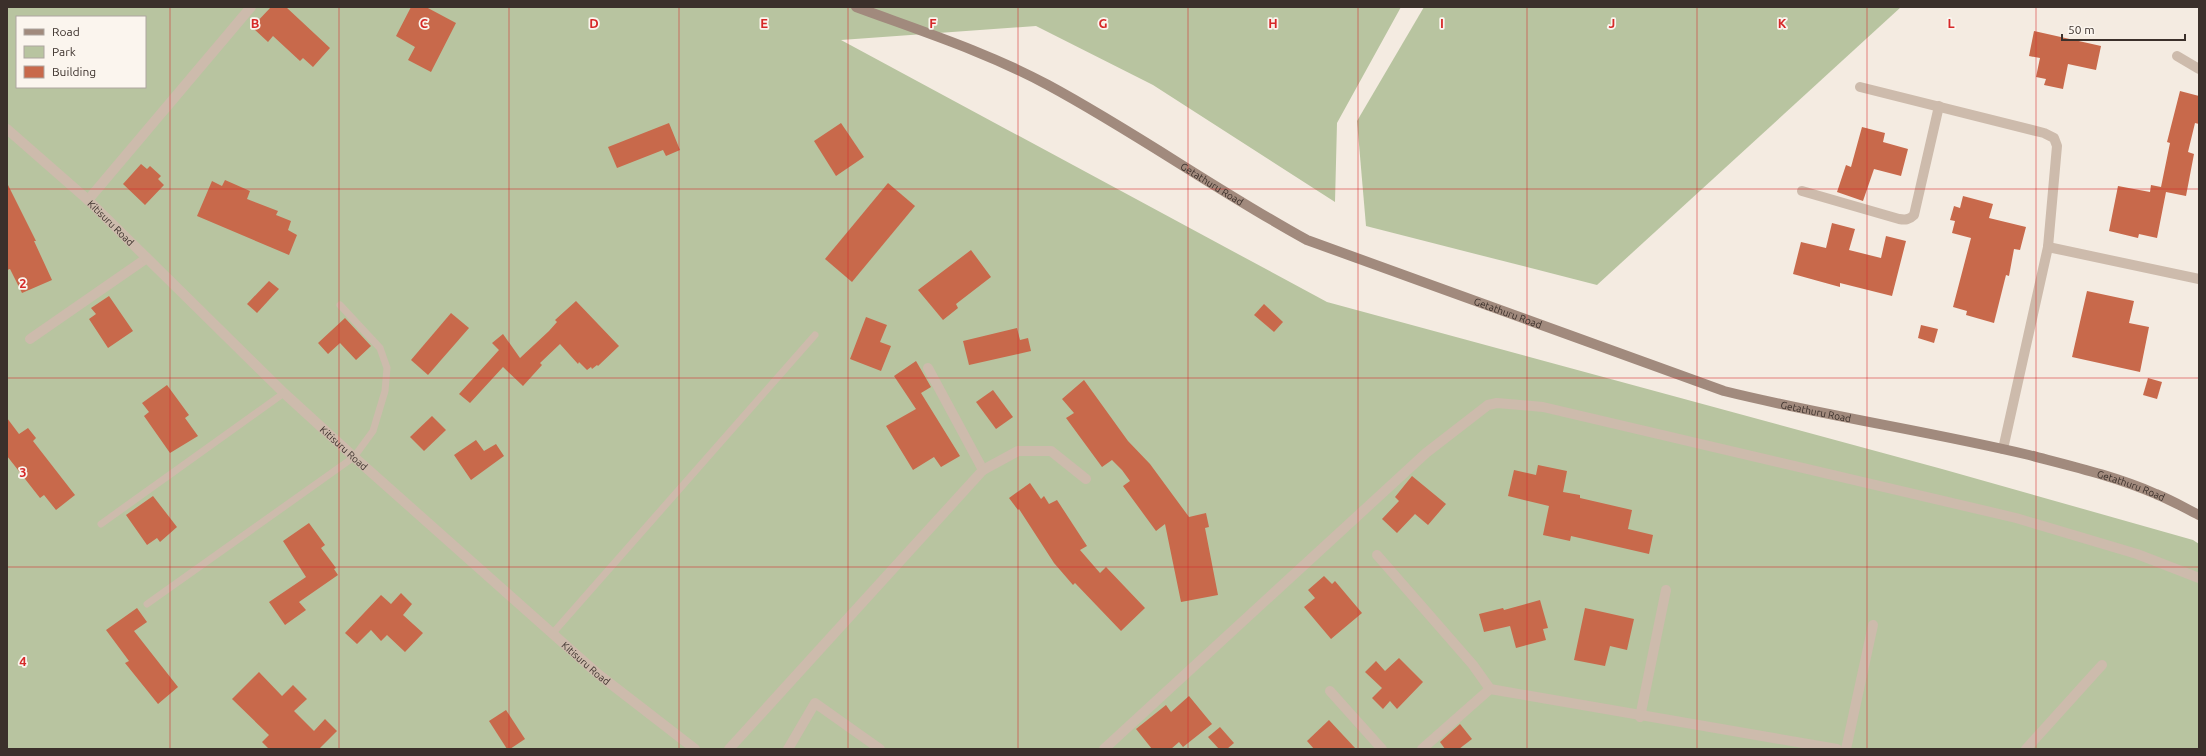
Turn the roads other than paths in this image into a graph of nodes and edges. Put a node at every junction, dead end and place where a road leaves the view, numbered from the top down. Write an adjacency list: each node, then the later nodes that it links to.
1 (251, 7): 9 (street)
2 (856, 7): 18 (main road, Getathuru Road)
3 (2177, 56): 4 (street)
4 (2199, 69)
5 (1860, 87): 6 (street)
6 (1939, 106): 8 (street); 10 (street)
7 (7, 129): 9 (street, Kitisuru Road)
8 (1802, 191)
9 (88, 200): 11 (street, Kitisuru Road)
10 (2048, 247): 12 (street); 18 (street)
11 (147, 258): 15 (street); 17 (street, Kitisuru Road)
12 (2199, 279)
13 (340, 305): 19 (lane)
14 (815, 335): 29 (lane)
15 (30, 339)
16 (928, 368): 20 (street)
17 (284, 393): 19 (street, Kitisuru Road); 23 (lane)
18 (2003, 449): 22 (main road, Getathuru Road)
19 (354, 457): 27 (lane); 29 (street, Kitisuru Road)
20 (983, 470): 21 (street); 35 (street)
21 (1086, 479)
22 (2199, 515)
23 (101, 524)
24 (1377, 555): 31 (street)
25 (2199, 578): 38 (street)
26 (1666, 590): 33 (street)
27 (147, 604)
28 (1874, 625): 42 (street)
29 (552, 634): 34 (street, Kitisuru Road)
30 (2102, 665): 43 (street)
31 (1490, 689): 33 (street); 40 (street)
32 (1330, 691): 39 (street)
33 (1640, 717): 41 (street)
34 (695, 749)
35 (729, 749)
36 (788, 749): 37 (street)
37 (880, 749)
38 (1104, 749)
39 (1382, 749)
40 (1422, 749)
41 (1836, 749)
42 (1846, 749)
43 (2026, 749)

